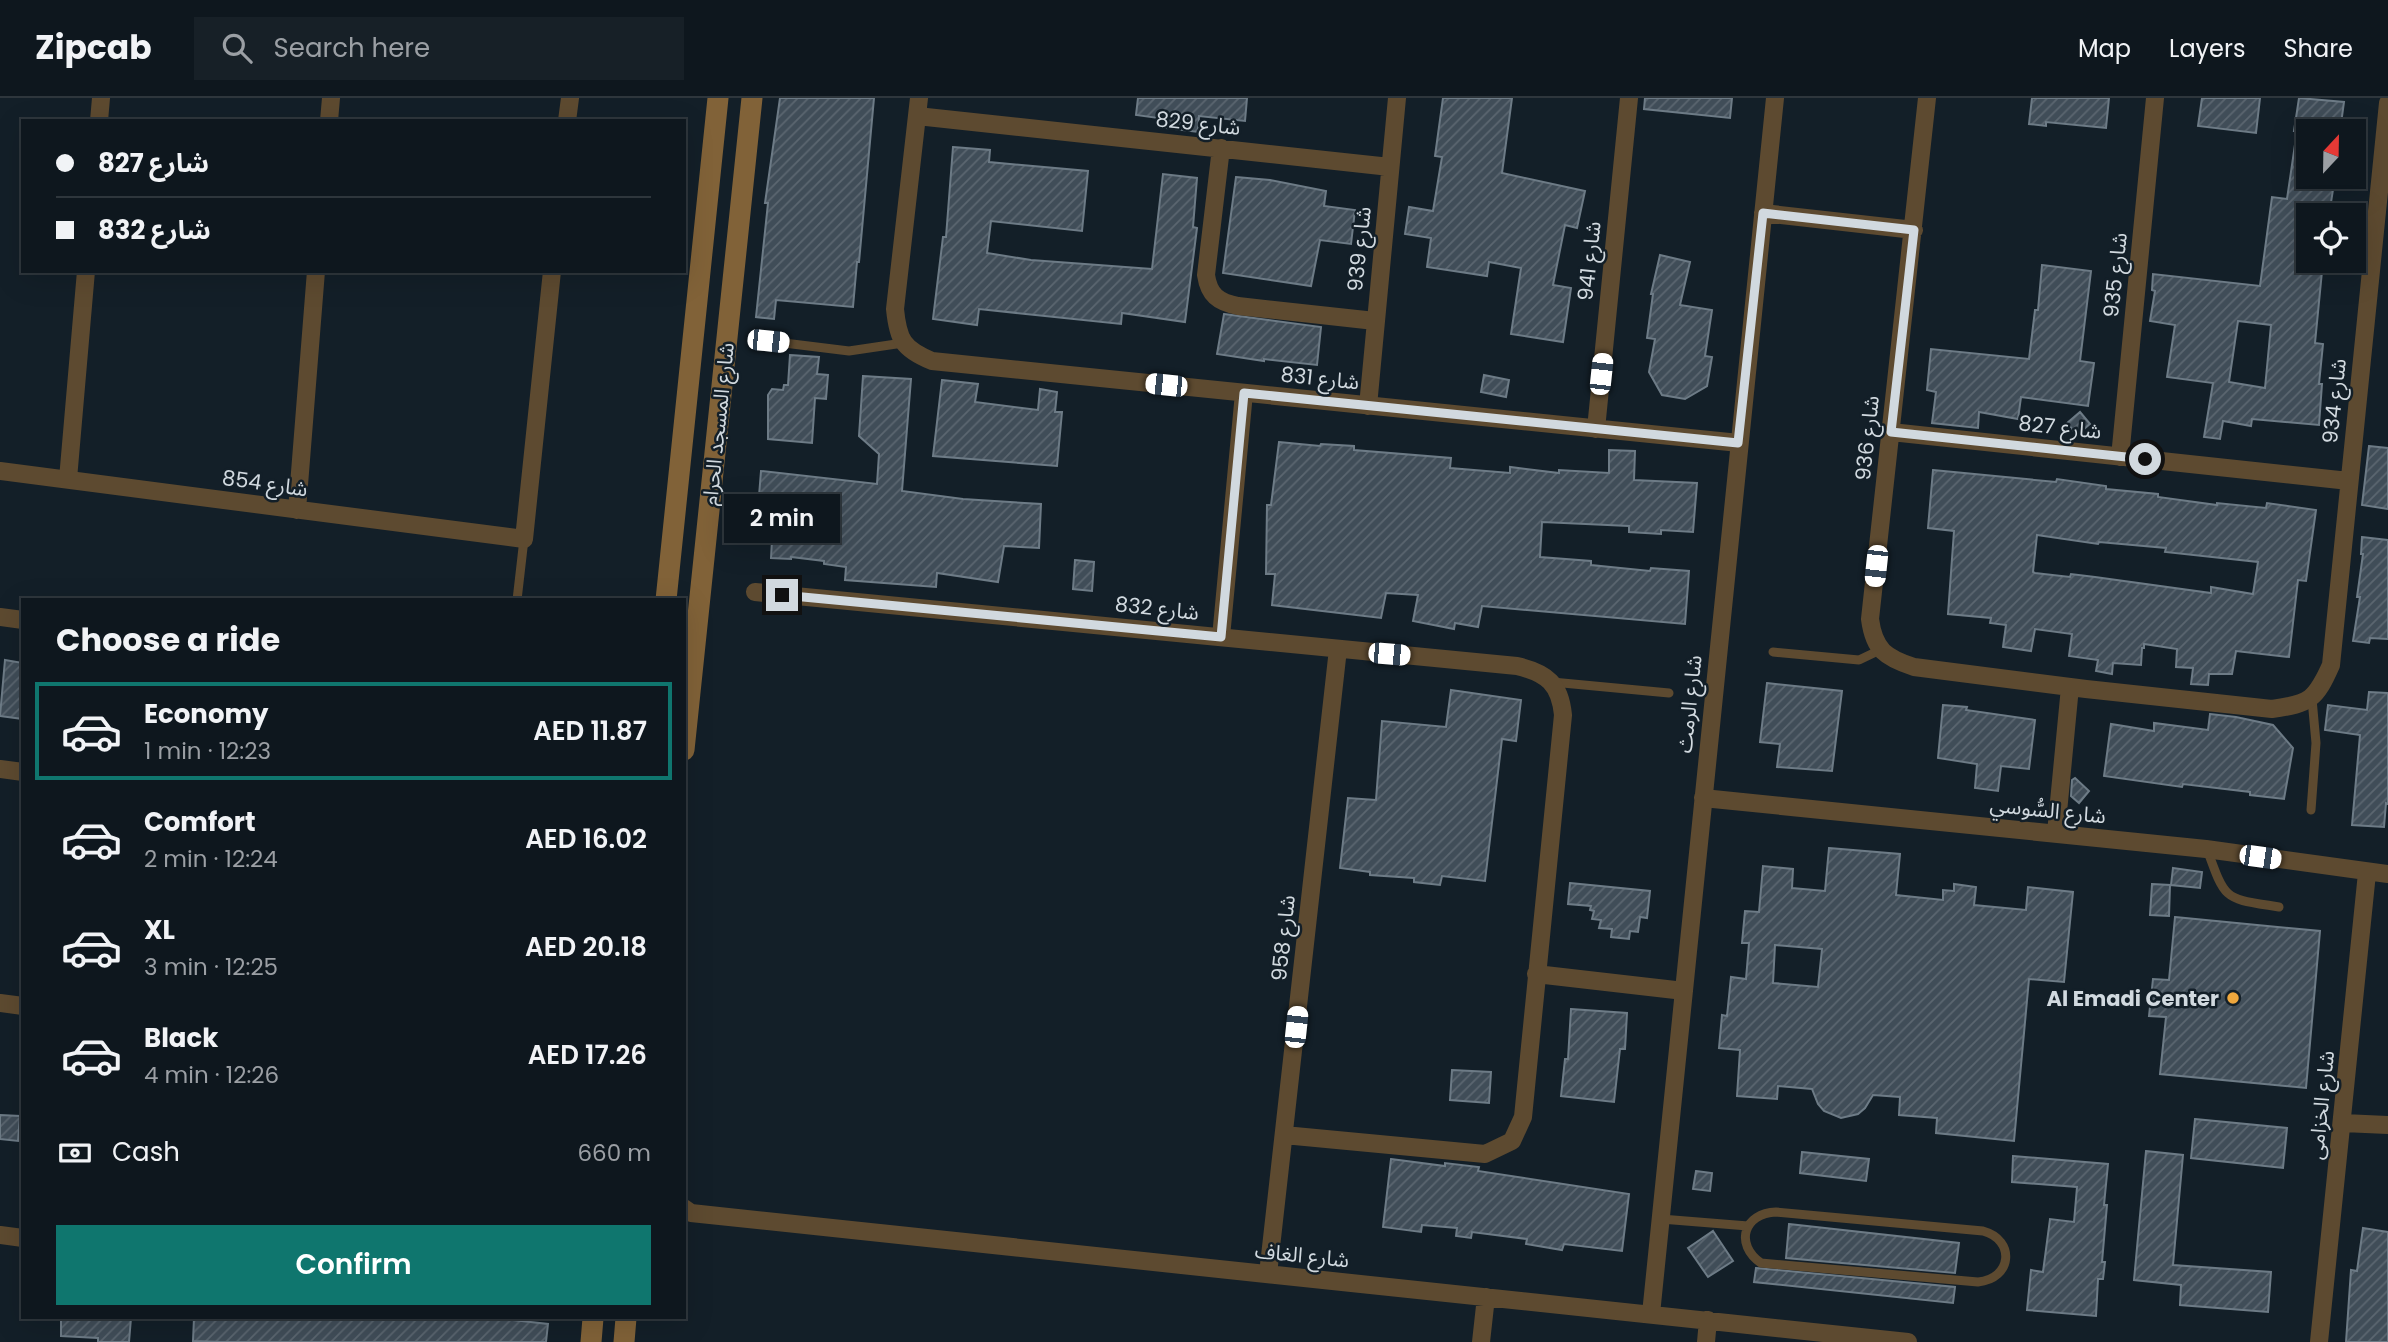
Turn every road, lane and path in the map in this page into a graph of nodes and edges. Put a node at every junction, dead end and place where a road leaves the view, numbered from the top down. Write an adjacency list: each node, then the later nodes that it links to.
1 (102, 98): 13 (street)
2 (331, 98): 14 (street)
3 (570, 98): 15 (street)
4 (718, 98): 40 (street, شارع المسجد الحرام)
5 (752, 98): 51 (street, شارع المسجد الحرام)
6 (1397, 98): 17 (street, شارع 939)
7 (1629, 98): 29 (street, شارع 941)
8 (1775, 98): 18 (street, شارع الرمث)
9 (1927, 98): 19 (street, شارع 936)
10 (2155, 98): 32 (street, شارع 935)
11 (2388, 103): 20 (street, شارع 934)
12 (918, 107): 16 (street, شارع 829); 26 (street)
13 (99, 119)
14 (329, 119)
15 (567, 119)
16 (1221, 148): 17 (street, شارع 829); 24 (street)
17 (1390, 167): 24 (street, شارع 939)
18 (1763, 213): 19 (street); 31 (street, شارع الرمث)
19 (1914, 230): 30 (street, شارع 936)
20 (2381, 248): 35 (street, شارع 934)
21 (86, 273): 34 (street)
22 (316, 273): 36 (street)
23 (552, 273): 37 (street)
24 (1375, 321): 28 (street, شارع 939)
25 (768, 341): 26 (lane)
26 (903, 343): 27 (street, شارع 831)
27 (1244, 393): 28 (street, شارع 831); 43 (street)
28 (1368, 406): 29 (street, شارع 831)
29 (1596, 429): 31 (street, شارع 831)
30 (1891, 432): 32 (street, شارع 827); 45 (street, شارع 936)
31 (1738, 443): 54 (street, شارع الرمث)
32 (2120, 457): 35 (street, شارع 827)
33 (0, 471): 34 (street, شارع 854)
34 (68, 479): 36 (street, شارع 854)
35 (2349, 481): 50 (street, شارع 934)
36 (297, 510): 37 (street, شارع 854)
37 (524, 539): 39 (lane)
38 (755, 592): 43 (street, شارع 832)
39 (517, 598)
40 (667, 598)
41 (0, 617): 42 (street)
42 (21, 620)
43 (1221, 637): 44 (street, شارع 832)
44 (1338, 649): 47 (street, شارع 832); 67 (street, شارع 958)
45 (1880, 650): 46 (lane); 48 (street)
46 (1773, 652)
47 (1551, 682): 49 (lane); 61 (street)
48 (2070, 687): 50 (street); 56 (street)
49 (1669, 693)
50 (2312, 699): 55 (lane)
51 (686, 731)
52 (0, 769): 53 (street)
53 (21, 772)
54 (1703, 798): 56 (street, شارع السُّوسي); 62 (street, شارع الرمث)
55 (2311, 810)
56 (2056, 833): 57 (street, شارع السُّوسي)
57 (2206, 849): 58 (street, شارع السُّوسي); 60 (lane)
58 (2367, 873): 59 (street, شارع السُّوسي); 65 (street, شارع الخزامى)
59 (2388, 874)
60 (2279, 907)
61 (1536, 974): 62 (street); 67 (street)
62 (1684, 991): 69 (street, شارع الرمث)
63 (0, 1003): 64 (street)
64 (21, 1006)
65 (2343, 1123): 66 (street); 84 (street, شارع الخزامى)
66 (2388, 1125)
67 (1284, 1135): 73 (street, شارع 958)
68 (687, 1213): 73 (street, شارع الغاف)
69 (1661, 1220): 70 (lane); 75 (street, شارع الرمث)
70 (1748, 1226): 70 (lane)
71 (0, 1236): 72 (street)
72 (21, 1238)
73 (1268, 1274): 74 (street, شارع الغاف)
74 (1486, 1297): 75 (street, شارع الغاف); 81 (street)
75 (1651, 1314): 78 (street, شارع الغاف)
76 (593, 1319): 79 (street)
77 (626, 1319): 80 (street)
78 (1708, 1320): 82 (street); 83 (street, شارع الغاف)
79 (591, 1342)
80 (624, 1342)
81 (1481, 1342)
82 (1706, 1342)
83 (1908, 1342)
84 (2319, 1342)

